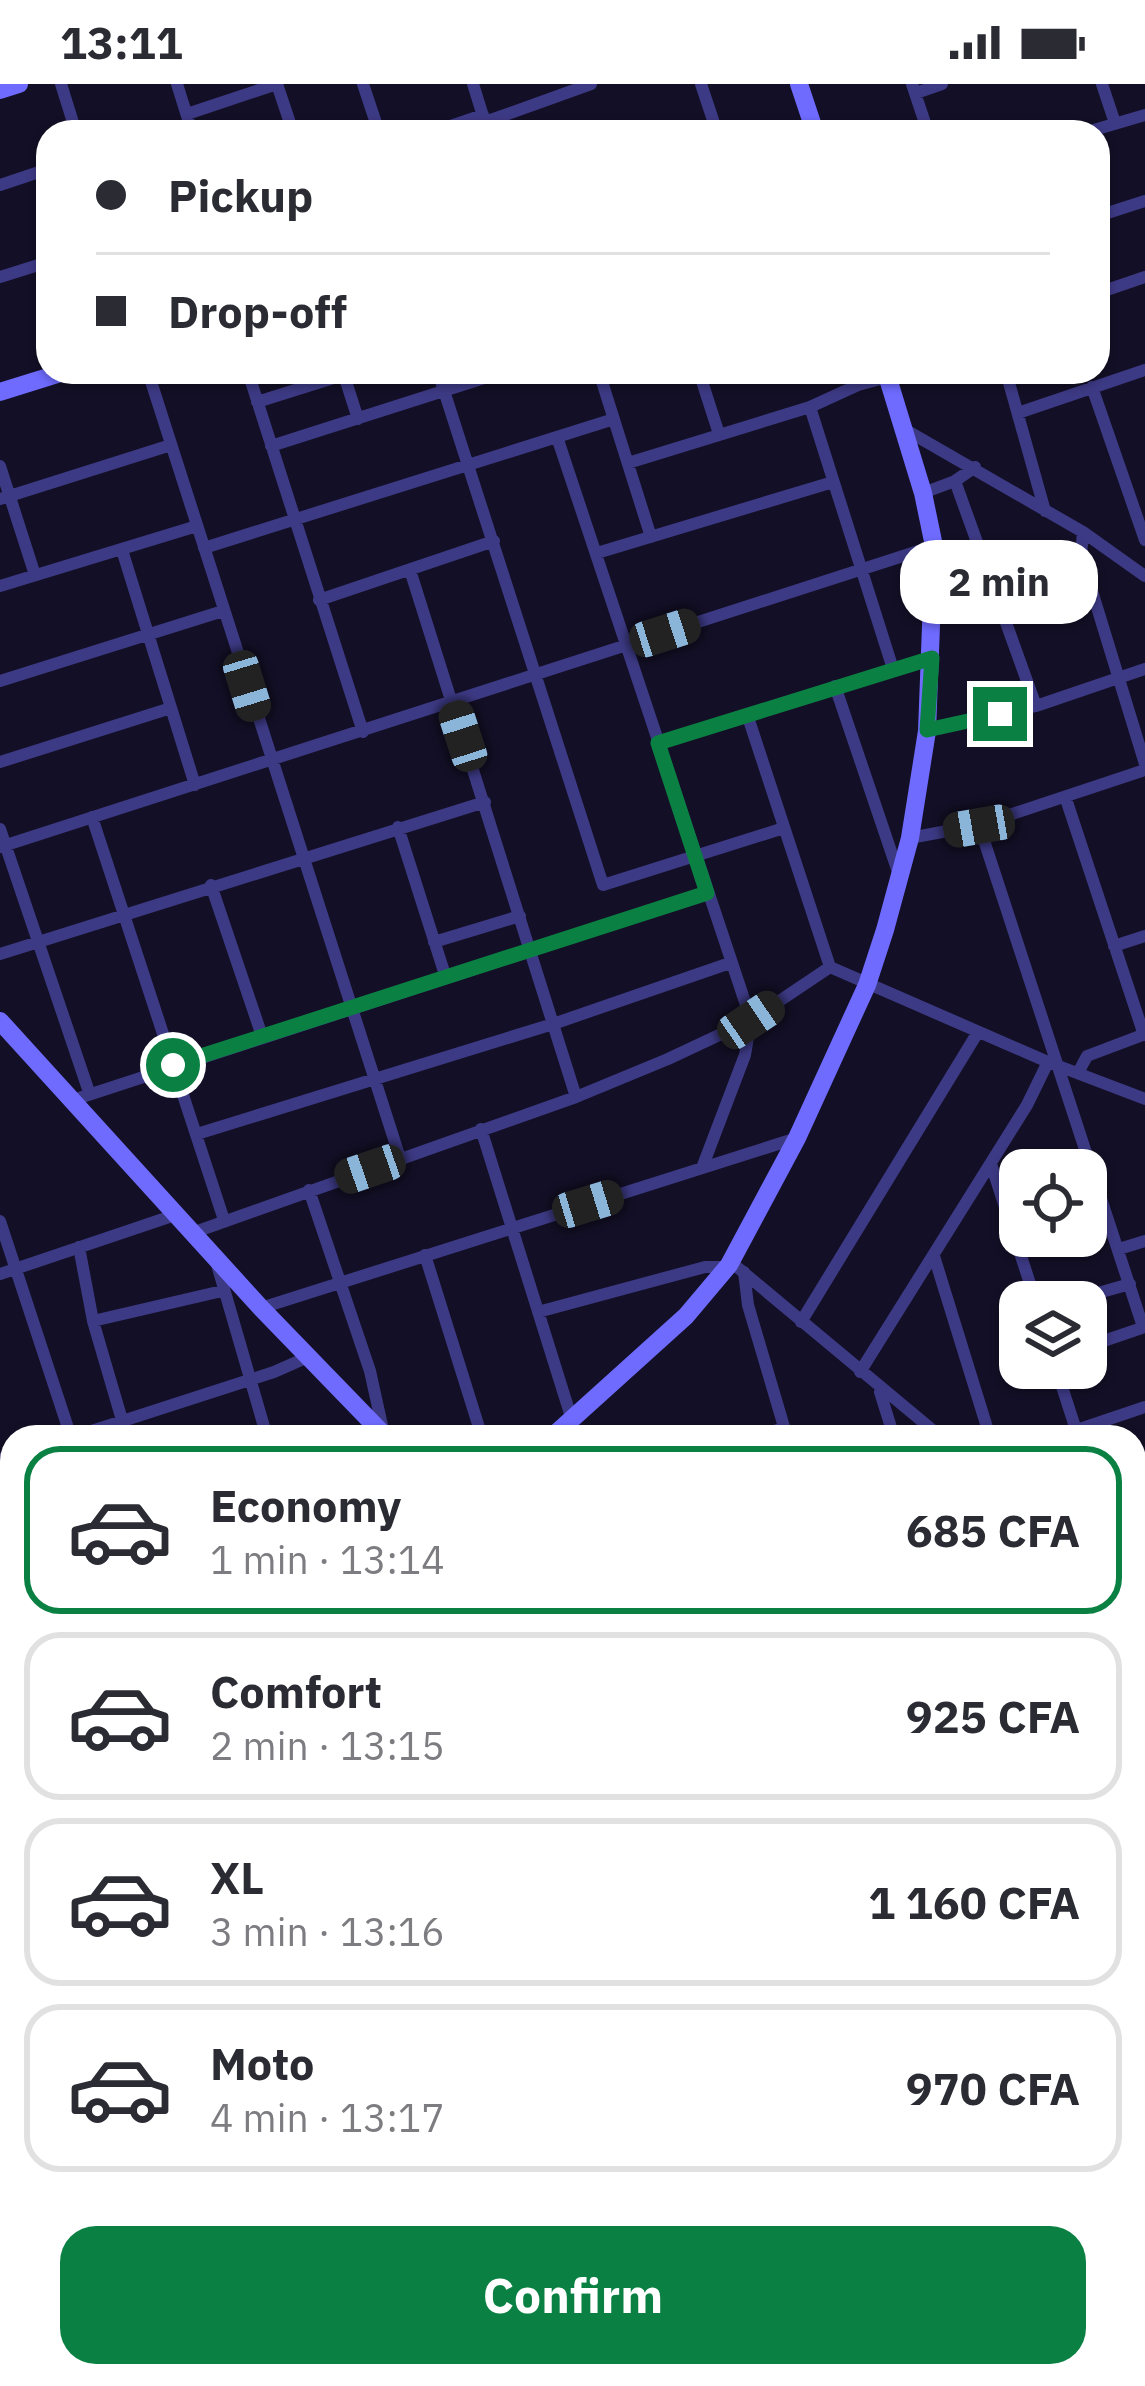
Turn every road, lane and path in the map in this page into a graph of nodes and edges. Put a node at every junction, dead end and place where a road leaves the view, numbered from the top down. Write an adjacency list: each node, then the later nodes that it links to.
1 (19, 84): 12 (street)
2 (61, 84): 15 (street)
3 (177, 84): 13 (street)
4 (363, 84): 18 (street)
5 (472, 84): 19 (street)
6 (591, 84): 20 (street)
7 (701, 84): 21 (street)
8 (799, 84): 22 (street)
9 (942, 84): 11 (street)
10 (1102, 84): 24 (street)
11 (914, 88): 23 (street)
12 (0, 90)
13 (187, 114): 16 (street); 17 (street)
14 (1145, 115): 24 (street)
15 (72, 120)
16 (189, 120)
17 (288, 120)
18 (375, 120)
19 (485, 120)
20 (494, 120)
21 (713, 120)
22 (810, 120)
23 (924, 120)
24 (1115, 123): 25 (street)
25 (1110, 125)
26 (36, 173): 27 (street)
27 (0, 185)
28 (1145, 201): 29 (street)
29 (1110, 212)
30 (36, 266): 31 (street)
31 (0, 277)
32 (1145, 277): 33 (street)
33 (1110, 289)
34 (1145, 370): 36 (street)
35 (36, 381): 52 (street)
36 (1110, 381)
37 (152, 384): 61 (street)
38 (252, 384): 53 (street)
39 (310, 384): 53 (street)
40 (347, 384): 56 (street)
41 (442, 384): 51 (street)
42 (466, 384): 51 (street)
43 (603, 384): 57 (street)
44 (703, 384): 59 (street)
45 (861, 384): 49 (street)
46 (890, 384): 58 (street)
47 (1010, 384): 55 (street)
48 (1101, 384): 50 (street)
49 (858, 385): 54 (street)
50 (1092, 387): 55 (street); 76 (street)
51 (444, 391): 56 (street); 65 (street)
52 (0, 392)
53 (257, 402): 62 (street)
54 (811, 407): 59 (street); 68 (street)
55 (1018, 413): 71 (street)
56 (358, 419): 62 (street)
57 (614, 419): 60 (street); 63 (street)
58 (904, 429): 66 (street); 69 (street)
59 (719, 434): 63 (street)
60 (557, 437): 65 (street); 81 (street)
61 (171, 445): 70 (street); 73 (street)
62 (271, 446): 72 (street)
63 (628, 463): 75 (street)
64 (0, 466): 70 (street)
65 (470, 466): 72 (street); 77 (street)
66 (975, 467): 67 (street); 71 (street)
67 (956, 481): 69 (street); 99 (street)
68 (833, 482): 75 (street); 83 (street)
69 (923, 493): 78 (street)
70 (5, 498): 84 (street)
71 (1045, 512): 74 (street)
72 (293, 521): 79 (street); 87 (street)
73 (197, 526): 79 (street); 80 (street)
74 (1083, 532): 85 (street); 95 (street)
75 (651, 537): 81 (street)
76 (1145, 540)
77 (494, 542): 82 (street); 94 (street)
78 (934, 546): 83 (street); 91 (street)
79 (204, 548): 88 (street)
80 (122, 550): 84 (street); 89 (street)
81 (597, 554): 90 (street)
82 (410, 570): 87 (street); 98 (street)
83 (861, 571): 90 (street); 92 (street)
84 (35, 575): 86 (street)
85 (1145, 576)
86 (0, 586)
87 (320, 600): 103 (street)
88 (223, 611): 89 (street); 105 (street)
89 (148, 635): 96 (street); 100 (street)
90 (626, 646): 94 (street); 104 (street)
91 (932, 658): 92 (street); 102 (street)
92 (892, 669): 97 (street)
93 (1145, 669): 95 (street)
94 (537, 675): 98 (street); 119 (street)
95 (1120, 677): 99 (street); 107 (street)
96 (0, 681)
97 (835, 686): 101 (street); 120 (street)
98 (453, 703): 103 (street); 110 (street)
99 (1036, 706): 102 (street)
100 (171, 708): 106 (street); 108 (street)
101 (747, 714): 104 (street); 114 (street)
102 (927, 730): 116 (street)
103 (363, 732): 105 (street)
104 (658, 743): 119 (street)
105 (270, 761): 108 (street); 118 (street)
106 (0, 762)
107 (1145, 767): 109 (street)
108 (195, 785): 111 (street)
109 (1066, 799): 112 (street); 128 (street)
110 (484, 802): 113 (street); 124 (street)
111 (92, 817): 117 (street); 123 (street)
112 (979, 826): 116 (street); 142 (street)
113 (398, 827): 118 (street); 127 (street)
114 (784, 828): 119 (street); 132 (street)
115 (0, 829): 117 (street)
116 (910, 838): 120 (street)
117 (2, 846): 126 (street)
118 (302, 856): 121 (street); 135 (street)
119 (695, 857): 122 (street)
120 (899, 876): 134 (street)
121 (211, 885): 123 (street); 141 (street)
122 (707, 893): 129 (street); 131 (street)
123 (124, 912): 126 (street); 143 (street)
124 (520, 916): 127 (street); 129 (street)
125 (1145, 936): 128 (street)
126 (38, 940): 130 (street); 146 (street)
127 (434, 942): 133 (street)
128 (1114, 946): 140 (street)
129 (531, 952): 133 (street); 138 (street)
130 (0, 953)
131 (730, 963): 136 (street); 138 (street)
132 (830, 968): 134 (street); 136 (street)
133 (446, 978): 135 (street)
134 (867, 985): 139 (street); 151 (street)
135 (352, 1008): 141 (street); 145 (street)
136 (751, 1020): 147 (street); 154 (street)
137 (0, 1022): 146 (street)
138 (553, 1024): 145 (street); 147 (street)
139 (978, 1032): 142 (street); 178 (street)
140 (1144, 1035): 144 (street)
141 (262, 1036): 143 (street)
142 (1052, 1064): 144 (street); 153 (street); 163 (street)
143 (173, 1065): 146 (street); 150 (street)
144 (1078, 1073): 148 (street)
145 (375, 1078): 150 (street); 152 (street)
146 (81, 1096): 156 (street)
147 (576, 1097): 149 (street)
148 (1145, 1099)
149 (482, 1130): 152 (street); 159 (street)
150 (197, 1134): 157 (street)
151 (797, 1138): 154 (street); 168 (street)
152 (400, 1158): 155 (street)
153 (992, 1164): 166 (street); 171 (street)
154 (702, 1168): 159 (street)
155 (310, 1190): 157 (street); 170 (street)
156 (178, 1214): 160 (street); 162 (street)
157 (224, 1220): 160 (street)
158 (0, 1221): 167 (street)
159 (512, 1228): 165 (street); 176 (street)
160 (195, 1232): 164 (street)
161 (1145, 1241): 163 (street)
162 (79, 1247): 167 (street); 177 (street)
163 (1119, 1249): 172 (street)
164 (214, 1254): 174 (street); 175 (street)
165 (425, 1255): 170 (street); 194 (street)
166 (934, 1256): 182 (street); 199 (street)
167 (15, 1268): 169 (street); 189 (street)
168 (736, 1269): 176 (street); 178 (street); 188 (street); 196 (street)
169 (0, 1274)
170 (340, 1281): 175 (street); 193 (street)
171 (1029, 1281)
172 (1130, 1284): 173 (street); 179 (street)
173 (1107, 1290)
174 (223, 1291): 177 (street); 183 (street)
175 (261, 1308): 181 (street)
176 (538, 1312): 188 (street)
177 (93, 1321): 187 (street)
178 (801, 1322): 182 (street)
179 (1144, 1327): 180 (street)
180 (1107, 1340)
181 (308, 1357): 183 (street); 192 (street)
182 (860, 1372): 184 (street)
183 (251, 1380): 187 (street); 191 (street)
184 (879, 1389): 197 (street); 198 (street)
185 (1063, 1389): 200 (street)
186 (1145, 1407): 201 (street)
187 (122, 1420): 190 (street)
188 (572, 1421): 195 (street)
189 (68, 1425)
190 (107, 1425)
191 (264, 1425)
192 (375, 1425)
193 (383, 1425)
194 (478, 1425)
195 (567, 1425)
196 (783, 1425)
197 (890, 1425)
198 (926, 1425)
199 (987, 1425)
200 (1074, 1425)
201 (1091, 1425)

